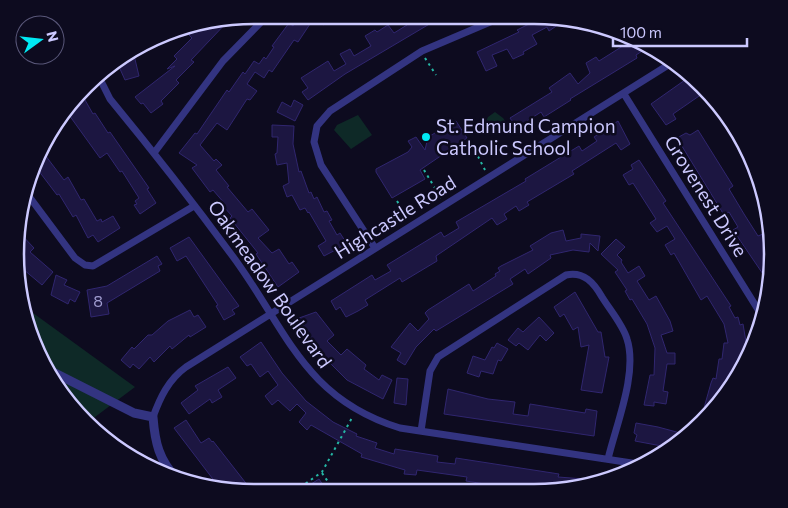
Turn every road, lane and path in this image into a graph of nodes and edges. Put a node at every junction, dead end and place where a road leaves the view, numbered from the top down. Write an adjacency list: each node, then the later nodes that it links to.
1 (259, 24): 9 (street)
2 (486, 24): 3 (street)
3 (420, 52): 5 (path); 17 (street)
4 (667, 66): 7 (street, Highcastle Road)
5 (436, 75)
6 (101, 82): 9 (street, Oakmeadow Boulevard)
7 (624, 94): 11 (street, Highcastle Road); 18 (street, Grovenest Drive)
8 (468, 140): 11 (path)
9 (154, 153): 15 (street, Oakmeadow Boulevard)
10 (424, 170): 14 (path)
11 (489, 177): 14 (street, Highcastle Road)
12 (31, 198): 15 (street)
13 (397, 201): 16 (path)
14 (445, 205): 16 (street, Highcastle Road)
15 (194, 206): 19 (street, Oakmeadow Boulevard)
16 (412, 225): 17 (street, Highcastle Road)
17 (375, 248): 19 (street, Highcastle Road)
18 (757, 309)
19 (270, 315): 21 (street, Oakmeadow Boulevard); 22 (street, Highcastle Road)
20 (59, 375): 22 (street)
21 (356, 411): 23 (street, Oakmeadow Boulevard); 28 (path)
22 (153, 417): 26 (street)
23 (421, 432): 24 (street, Oakmeadow Boulevard); 24 (street)
24 (608, 459): 25 (street, Oakmeadow Boulevard)
25 (633, 462)
26 (164, 464): 27 (street)
27 (167, 467)
28 (322, 472): 29 (path); 30 (path)
29 (305, 484)
30 (330, 484)

